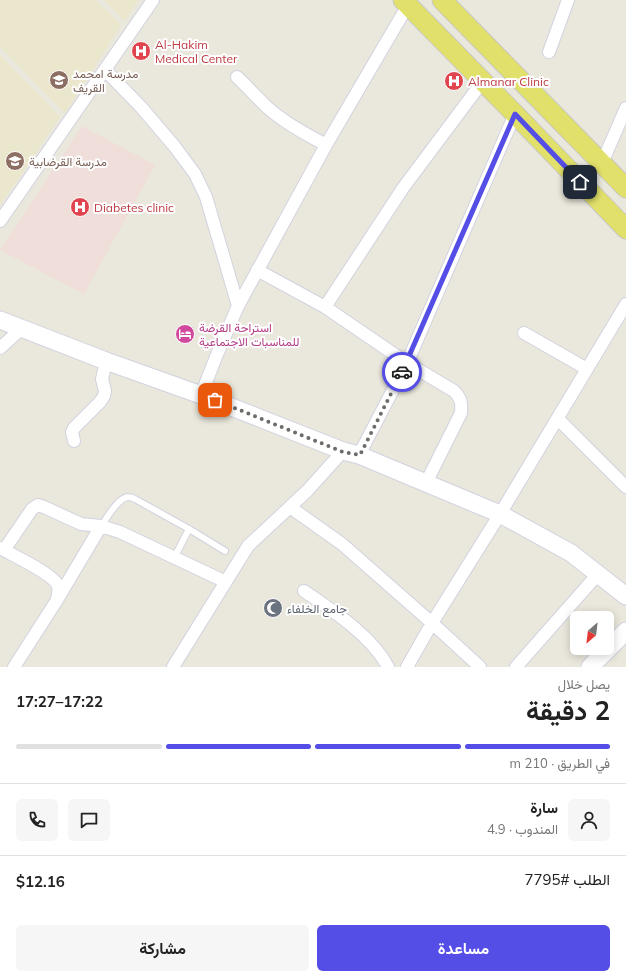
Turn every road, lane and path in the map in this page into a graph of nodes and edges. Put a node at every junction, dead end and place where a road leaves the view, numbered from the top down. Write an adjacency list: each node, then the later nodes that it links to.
1 (153, 0): 6 (street)
2 (568, 0): 5 (street)
3 (445, 1): 12 (main road)
4 (405, 2): 8 (main road); 11 (street)
5 (549, 52)
6 (105, 70): 14 (street); 18 (street)
7 (237, 77): 11 (street)
8 (483, 81): 10 (main road); 19 (street)
9 (626, 108): 12 (street)
10 (515, 114): 15 (main road); 25 (street)
11 (326, 145): 16 (street)
12 (602, 163): 13 (main road)
13 (626, 188)
14 (0, 222)
15 (626, 230)
16 (257, 270): 18 (street); 19 (street)
17 (626, 304): 26 (street)
18 (238, 306): 27 (street)
19 (325, 307): 25 (street)
20 (0, 320): 21 (street)
21 (22, 328): 23 (street); 24 (street)
22 (524, 333): 26 (street)
23 (0, 348)
24 (106, 361): 27 (street); 29 (street)
25 (407, 363): 31 (street); 32 (street)
26 (588, 369): 28 (street)
27 (201, 395): 30 (street)
28 (558, 419): 33 (street); 35 (street)
29 (74, 440)
30 (343, 452): 31 (street); 34 (street)
31 (360, 455): 32 (street)
32 (426, 483): 35 (street)
33 (626, 487)
34 (290, 507): 42 (street); 46 (street)
35 (500, 514): 41 (street); 46 (street)
36 (101, 526): 37 (lane); 38 (street); 40 (street); 45 (street)
37 (189, 529): 39 (lane); 40 (lane)
38 (2, 549): 45 (street)
39 (225, 551)
40 (174, 558): 42 (street)
41 (598, 574): 44 (street); 54 (street)
42 (226, 582): 50 (street)
43 (304, 591): 51 (street)
44 (626, 596)
45 (57, 600): 49 (street)
46 (432, 623): 52 (street); 53 (street)
47 (626, 630): 48 (street)
48 (597, 665)
49 (14, 667)
50 (173, 667)
51 (388, 667)
52 (407, 667)
53 (480, 667)
54 (516, 667)

